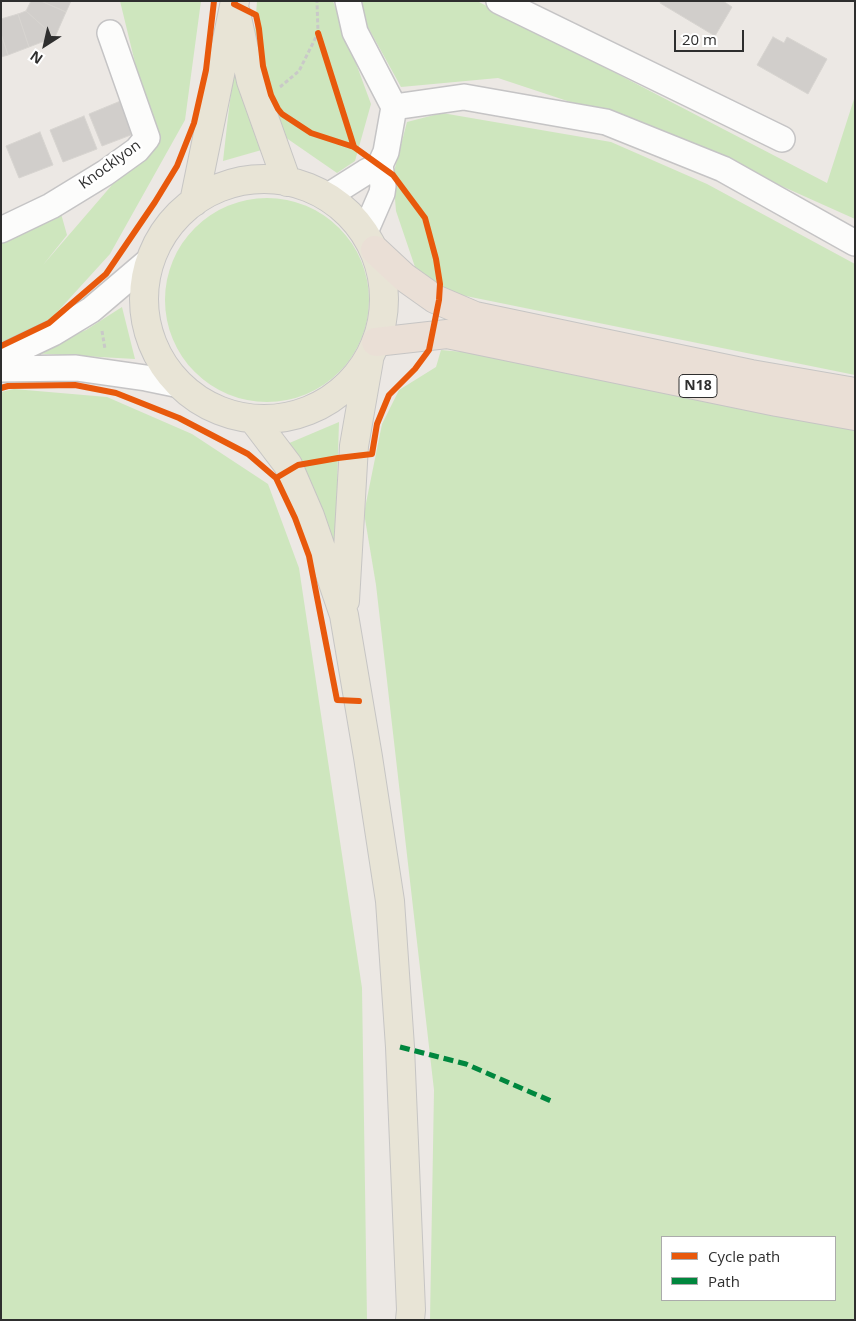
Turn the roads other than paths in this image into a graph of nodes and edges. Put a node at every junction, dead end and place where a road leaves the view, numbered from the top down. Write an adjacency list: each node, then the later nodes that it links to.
1 (348, 1): 5 (street)
2 (498, 1): 6 (street)
3 (234, 3): 8 (main road); 10 (main road)
4 (110, 33): 11 (street, Knocklyon)
5 (394, 107): 7 (street); 13 (street)
6 (782, 139)
7 (380, 165): 9 (street); 12 (street)
8 (287, 182): 9 (main road); 10 (main road)
9 (328, 196): 12 (main road)
10 (194, 202): 14 (main road)
11 (1, 230)
12 (370, 241): 15 (main road); 19 (highway, N18)
13 (855, 243)
14 (151, 259): 16 (street); 18 (main road)
15 (373, 349): 20 (highway, N18); 21 (main road); 22 (main road)
16 (1, 359)
17 (1, 369): 18 (street)
18 (180, 385): 21 (main road)
19 (855, 392)
20 (855, 416)
21 (253, 419): 22 (main road)
22 (344, 615): 23 (main road)
23 (410, 1320)

